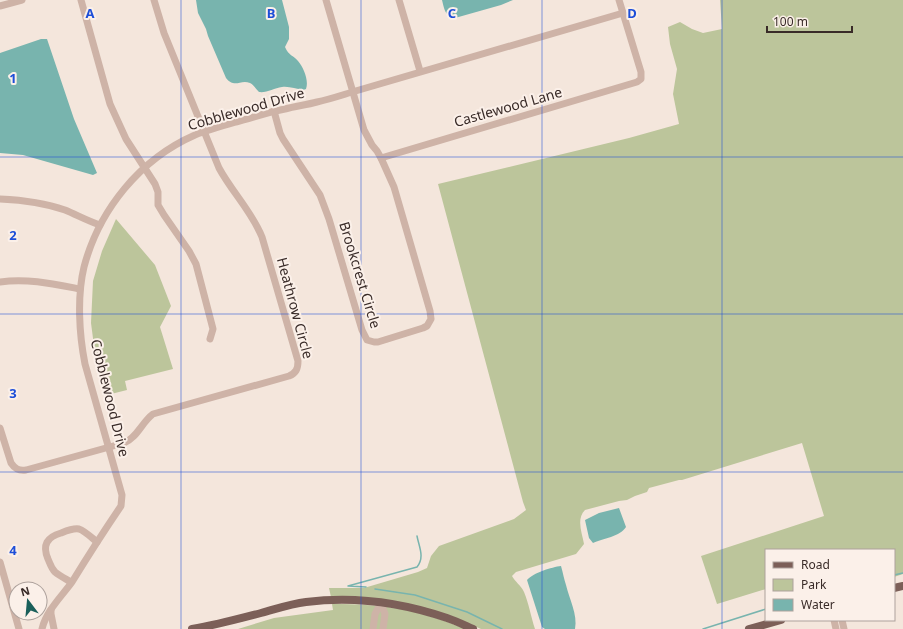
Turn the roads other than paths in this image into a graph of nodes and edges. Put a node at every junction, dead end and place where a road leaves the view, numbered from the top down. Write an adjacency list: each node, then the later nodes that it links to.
1 (22, 0): 7 (street)
2 (80, 0): 14 (street)
3 (154, 0): 12 (street)
4 (326, 0): 10 (street, Brookcrest Circle)
5 (399, 0): 9 (street)
6 (619, 0): 8 (street)
7 (0, 6)
8 (623, 13): 9 (street, Cobblewood Drive); 13 (street, Castlewood Lane)
9 (420, 71): 10 (street, Cobblewood Drive)
10 (352, 92): 11 (street, Cobblewood Drive); 13 (street, Brookcrest Circle)
11 (274, 111): 12 (street, Cobblewood Drive); 13 (street, Brookcrest Circle)
12 (204, 132): 14 (street, Cobblewood Drive); 21 (street, Heathrow Circle)
13 (381, 158)
14 (145, 168): 16 (street, Cobblewood Drive); 19 (street)
15 (0, 199): 16 (street)
16 (100, 226): 18 (street, Cobblewood Drive)
17 (0, 282): 18 (street)
18 (80, 289): 21 (street, Cobblewood Drive)
19 (210, 339)
20 (0, 428): 21 (street)
21 (109, 447): 22 (street, Cobblewood Drive)
22 (97, 542): 24 (street, Cobblewood Drive); 24 (street)
23 (0, 562): 29 (street)
24 (71, 582): 26 (street, Cobblewood Drive)
25 (381, 603): 28 (main road); 34 (street); 35 (street); 36 (main road)
26 (51, 610): 30 (street, Cobblewood Drive); 31 (street)
27 (777, 621): 37 (main road)
28 (218, 624): 32 (main road); 33 (main road)
29 (19, 629)
30 (42, 629)
31 (54, 629)
32 (192, 629)
33 (205, 629)
34 (373, 629)
35 (383, 629)
36 (473, 629)
37 (749, 629)

